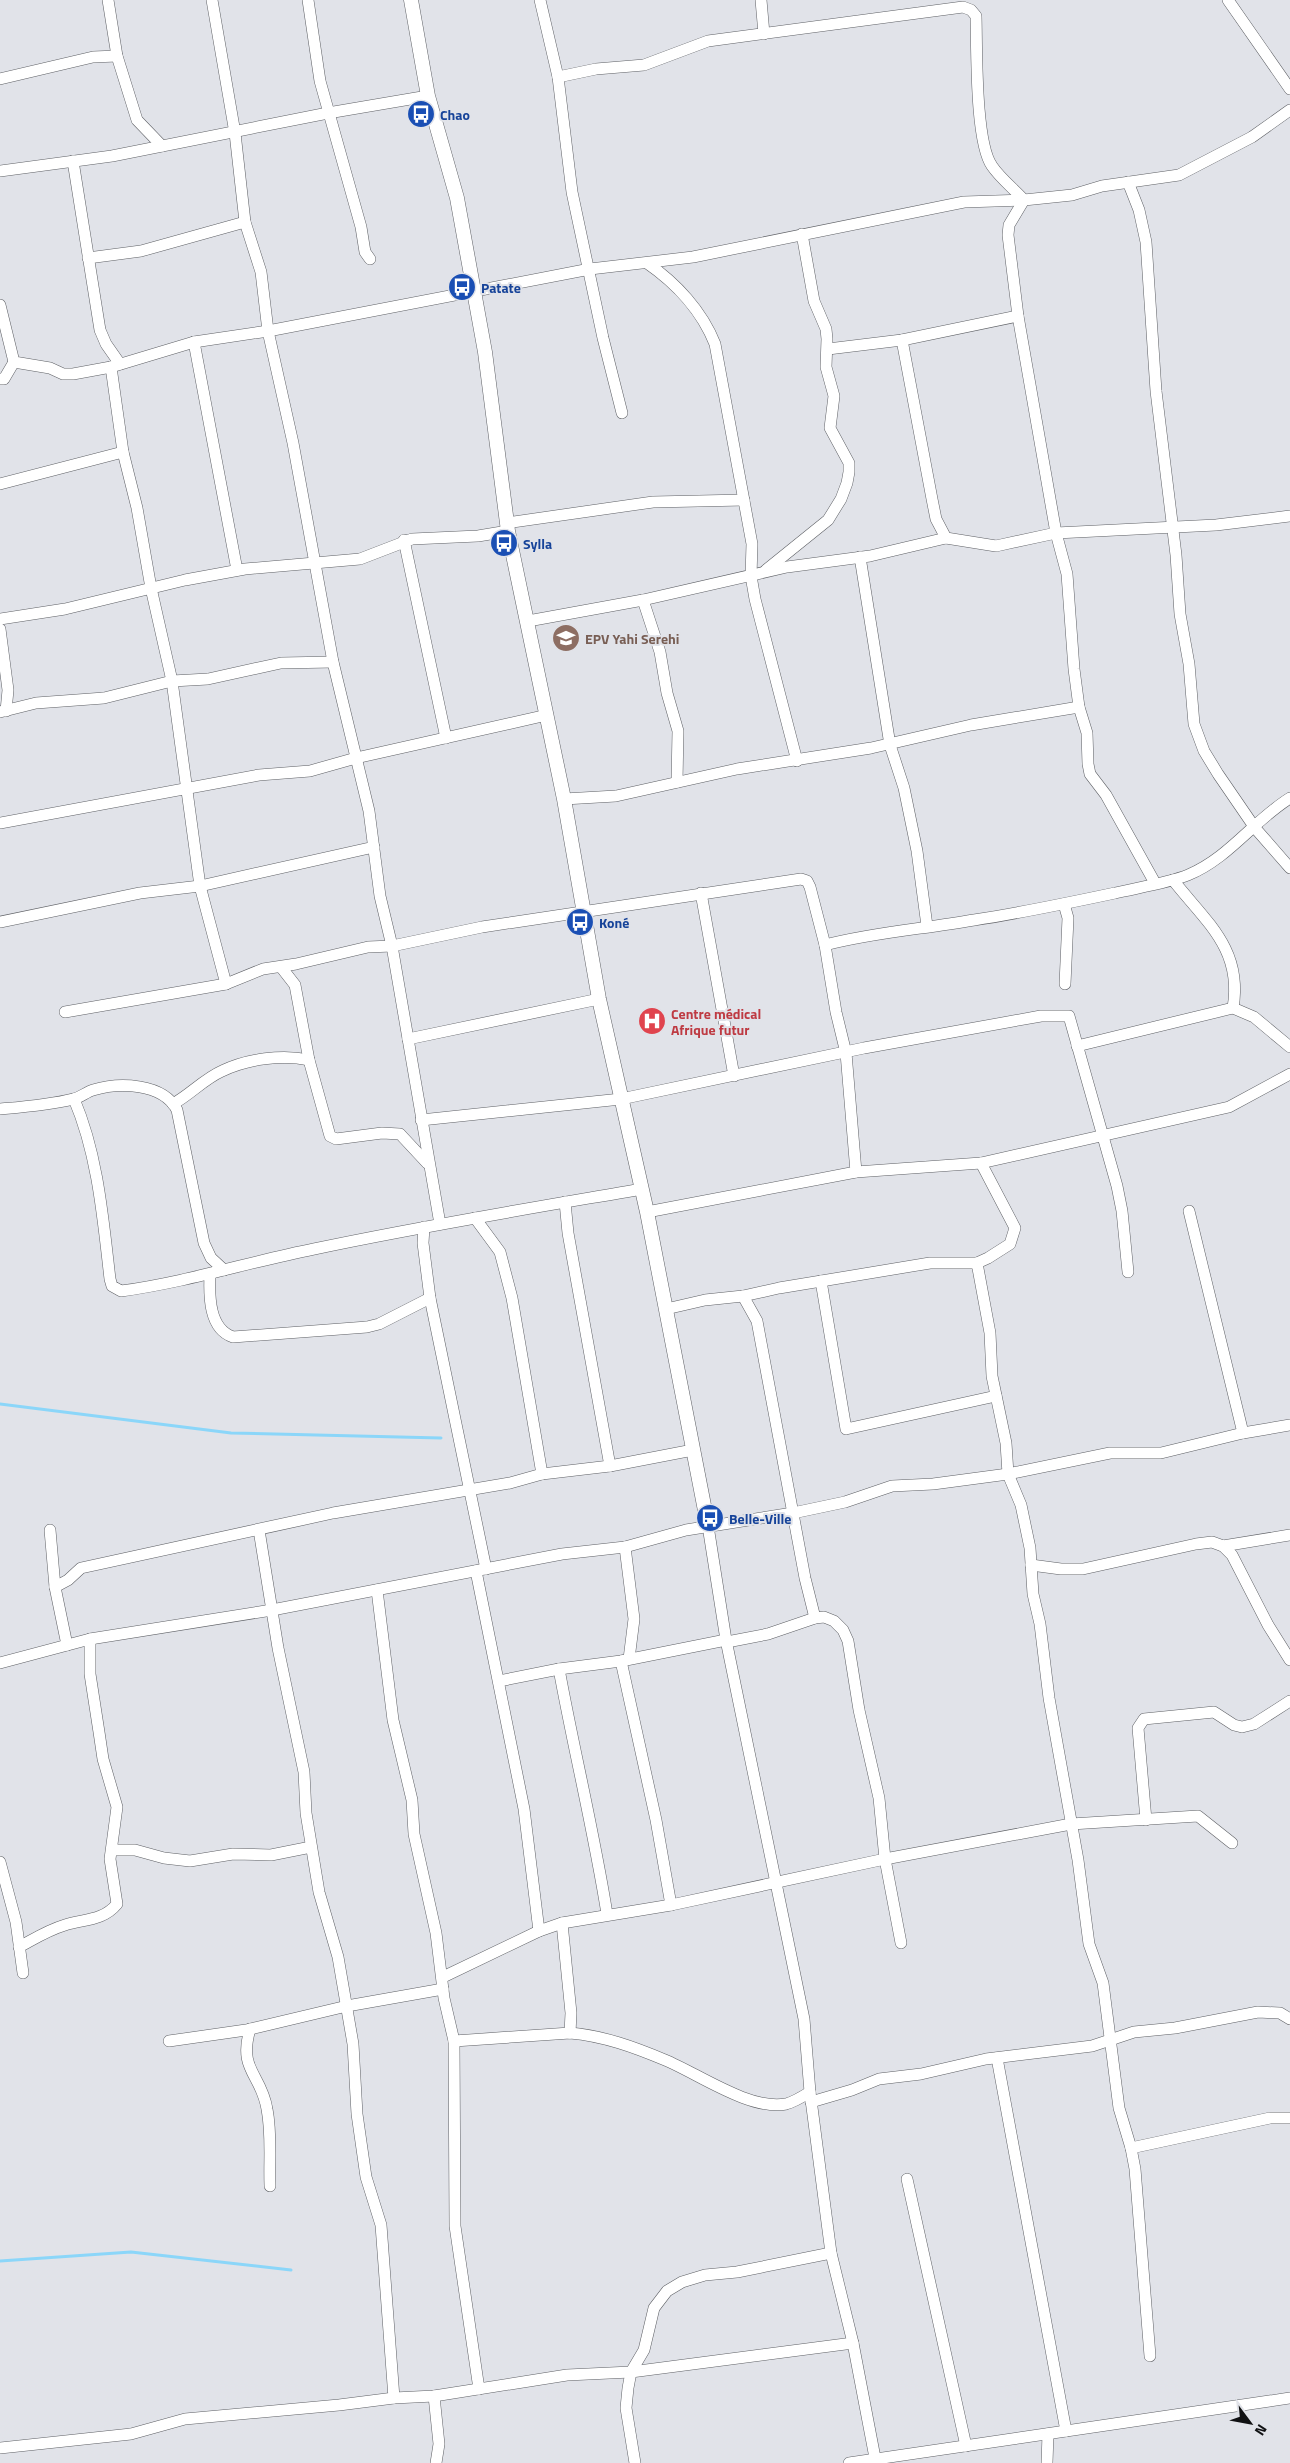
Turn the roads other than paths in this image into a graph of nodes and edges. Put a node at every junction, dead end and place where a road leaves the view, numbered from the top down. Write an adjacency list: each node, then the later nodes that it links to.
1 (108, 0): 9 (street)
2 (212, 0): 16 (street)
3 (308, 0): 15 (street)
4 (411, 0): 13 (street)
5 (540, 0): 10 (street)
6 (761, 0): 8 (street)
7 (1228, 0): 12 (street)
8 (764, 34): 10 (street); 21 (street)
9 (116, 56): 11 (street); 17 (street)
10 (558, 77): 27 (street)
11 (0, 79)
12 (1290, 89)
13 (428, 96): 15 (street); 28 (street)
14 (1290, 110): 20 (street)
15 (328, 113): 16 (street); 25 (street)
16 (235, 133): 17 (street); 22 (street)
17 (162, 146): 18 (street)
18 (73, 161): 19 (street); 24 (street)
19 (0, 171)
20 (1128, 182): 21 (street); 44 (street)
21 (1024, 200): 23 (street); 30 (street)
22 (245, 222): 24 (street); 31 (street)
23 (802, 234): 26 (street); 34 (street)
24 (88, 258): 36 (street)
25 (370, 259)
26 (647, 263): 27 (street); 41 (street)
27 (590, 269): 28 (street); 38 (street)
28 (474, 291): 31 (street); 43 (street)
29 (0, 305): 35 (street)
30 (1018, 316): 32 (street); 45 (street)
31 (268, 330): 33 (street); 49 (street)
32 (902, 340): 34 (street); 46 (street)
33 (194, 342): 36 (street); 50 (street)
34 (828, 348): 51 (street)
35 (14, 362): 36 (street); 37 (street)
36 (115, 366): 39 (street)
37 (0, 379)
38 (622, 412)
39 (123, 452): 40 (street); 52 (street)
40 (0, 484)
41 (744, 500): 43 (street); 51 (street)
42 (1290, 516): 44 (street)
43 (507, 527): 47 (street); 55 (street)
44 (1172, 527): 45 (street); 71 (street)
45 (1056, 533): 46 (street); 59 (street)
46 (946, 538): 48 (street)
47 (404, 540): 49 (street); 62 (street)
48 (860, 557): 51 (street); 63 (street)
49 (317, 564): 50 (street); 57 (street)
50 (237, 570): 52 (street)
51 (757, 574): 53 (street); 65 (street)
52 (151, 588): 54 (street); 58 (street)
53 (643, 600): 55 (street); 66 (street)
54 (0, 619)
55 (528, 622): 61 (street)
56 (0, 629): 60 (street)
57 (333, 662): 58 (street); 64 (street)
58 (172, 681): 60 (street); 67 (street)
59 (1079, 707): 63 (street); 75 (street)
60 (3, 712)
61 (547, 715): 62 (street); 69 (street)
62 (446, 738): 64 (street)
63 (890, 745): 65 (street); 81 (street)
64 (356, 758): 67 (street); 72 (street)
65 (797, 761): 66 (street)
66 (677, 782): 69 (street)
67 (186, 789): 70 (street); 76 (street)
68 (1290, 798): 71 (street)
69 (564, 799): 79 (street)
70 (0, 823)
71 (1255, 828): 73 (street); 74 (street)
72 (374, 847): 76 (street); 83 (street)
73 (1290, 868)
74 (1173, 880): 75 (street); 88 (street)
75 (1155, 883): 78 (street)
76 (200, 886): 80 (street); 85 (street)
77 (701, 893): 79 (street); 82 (street); 96 (street)
78 (1064, 904): 81 (street); 86 (street)
79 (584, 912): 83 (street); 87 (street)
80 (0, 922)
81 (927, 926): 82 (street)
82 (825, 945): 93 (street)
83 (392, 946): 84 (street); 90 (street)
84 (281, 967): 85 (street); 94 (street)
85 (226, 984): 89 (street)
86 (1065, 984)
87 (600, 999): 90 (street); 98 (street)
88 (1232, 1008): 91 (street); 92 (street)
89 (65, 1012)
90 (408, 1039): 101 (street)
91 (1077, 1046): 93 (street); 102 (street)
92 (1290, 1046)
93 (846, 1053): 96 (street); 105 (street)
94 (309, 1060): 99 (street); 104 (street)
95 (1290, 1074): 102 (street)
96 (734, 1076): 98 (street)
97 (74, 1099): 99 (street); 100 (street); 116 (street)
98 (621, 1099): 101 (street); 106 (street)
99 (173, 1104): 114 (street)
100 (0, 1109)
101 (421, 1120): 104 (street)
102 (1103, 1136): 103 (street); 115 (street)
103 (981, 1163): 105 (street); 113 (street)
104 (428, 1165): 111 (street)
105 (856, 1172): 109 (street)
106 (642, 1189): 107 (street); 109 (street)
107 (565, 1202): 110 (street); 125 (street)
108 (1189, 1211): 123 (street)
109 (647, 1212): 120 (street)
110 (475, 1218): 111 (street); 126 (street)
111 (440, 1224): 112 (street)
112 (424, 1227): 114 (street); 119 (street)
113 (976, 1263): 117 (street); 121 (street)
114 (224, 1270): 116 (street)
115 (1128, 1272)
116 (210, 1275): 119 (street)
117 (822, 1281): 118 (street); 121 (street)
118 (743, 1296): 120 (street); 129 (street)
119 (430, 1298): 128 (street)
120 (666, 1309): 124 (street)
121 (996, 1396): 127 (street)
122 (1290, 1425): 123 (street)
123 (1243, 1433): 127 (street)
124 (693, 1450): 125 (street); 130 (street)
125 (610, 1466): 126 (street)
126 (542, 1474): 128 (street)
127 (1008, 1474): 129 (street); 136 (street)
128 (471, 1490): 132 (street); 137 (street)
129 (793, 1513): 130 (street); 141 (street)
130 (708, 1526): 135 (street); 143 (street)
131 (50, 1530): 138 (street)
132 (259, 1530): 138 (street); 140 (street)
133 (1290, 1535): 134 (street)
134 (1223, 1546): 136 (street); 146 (street)
135 (625, 1547): 137 (street); 145 (street)
136 (1032, 1565): 152 (street)
137 (481, 1570): 139 (street); 149 (street)
138 (54, 1587): 144 (street)
139 (377, 1590): 140 (street); 166 (street)
140 (272, 1610): 142 (street); 154 (street)
141 (815, 1618): 143 (street); 156 (street)
142 (90, 1639): 144 (street); 155 (street)
143 (726, 1641): 145 (street); 158 (street)
144 (67, 1645): 147 (street)
145 (625, 1660): 148 (street); 159 (street)
146 (1290, 1660)
147 (0, 1664)
148 (559, 1669): 149 (street); 160 (street)
149 (499, 1682): 162 (street)
150 (1290, 1701): 151 (street)
151 (1146, 1820): 152 (street); 153 (street)
152 (1071, 1824): 156 (street); 172 (street)
153 (1232, 1843)
154 (311, 1847): 155 (street); 168 (street)
155 (112, 1850): 164 (street)
156 (885, 1859): 158 (street); 163 (street)
157 (0, 1862): 164 (street)
158 (777, 1884): 159 (street); 176 (street)
159 (671, 1905): 160 (street)
160 (607, 1914): 161 (street)
161 (562, 1923): 162 (street); 171 (street)
162 (539, 1931): 166 (street)
163 (901, 1943)
164 (19, 1947): 165 (street)
165 (23, 1973)
166 (443, 1976): 167 (street)
167 (443, 1989): 168 (street); 173 (street)
168 (347, 2006): 170 (street); 187 (street)
169 (1290, 2020): 172 (street)
170 (250, 2029): 174 (street); 180 (street)
171 (570, 2033): 173 (street); 176 (street)
172 (1110, 2039): 175 (street); 178 (street)
173 (454, 2040): 185 (street)
174 (169, 2041)
175 (997, 2058): 176 (street); 189 (street)
176 (810, 2097): 181 (street)
177 (1290, 2118): 178 (street)
178 (1131, 2148): 183 (street)
179 (907, 2178): 191 (street)
180 (270, 2186)
181 (831, 2253): 182 (street); 184 (street)
182 (853, 2343): 184 (street); 193 (street)
183 (1150, 2356)
184 (631, 2372): 185 (street); 195 (street)
185 (479, 2389): 186 (street)
186 (434, 2396): 187 (street); 194 (street)
187 (394, 2398): 192 (street)
188 (1290, 2398): 189 (street)
189 (1066, 2431): 190 (street)
190 (1048, 2434): 191 (street); 197 (street)
191 (966, 2446): 193 (street)
192 (0, 2448)
193 (875, 2461): 196 (street)
194 (436, 2463)
195 (635, 2463)
196 (849, 2463)
197 (1047, 2463)

